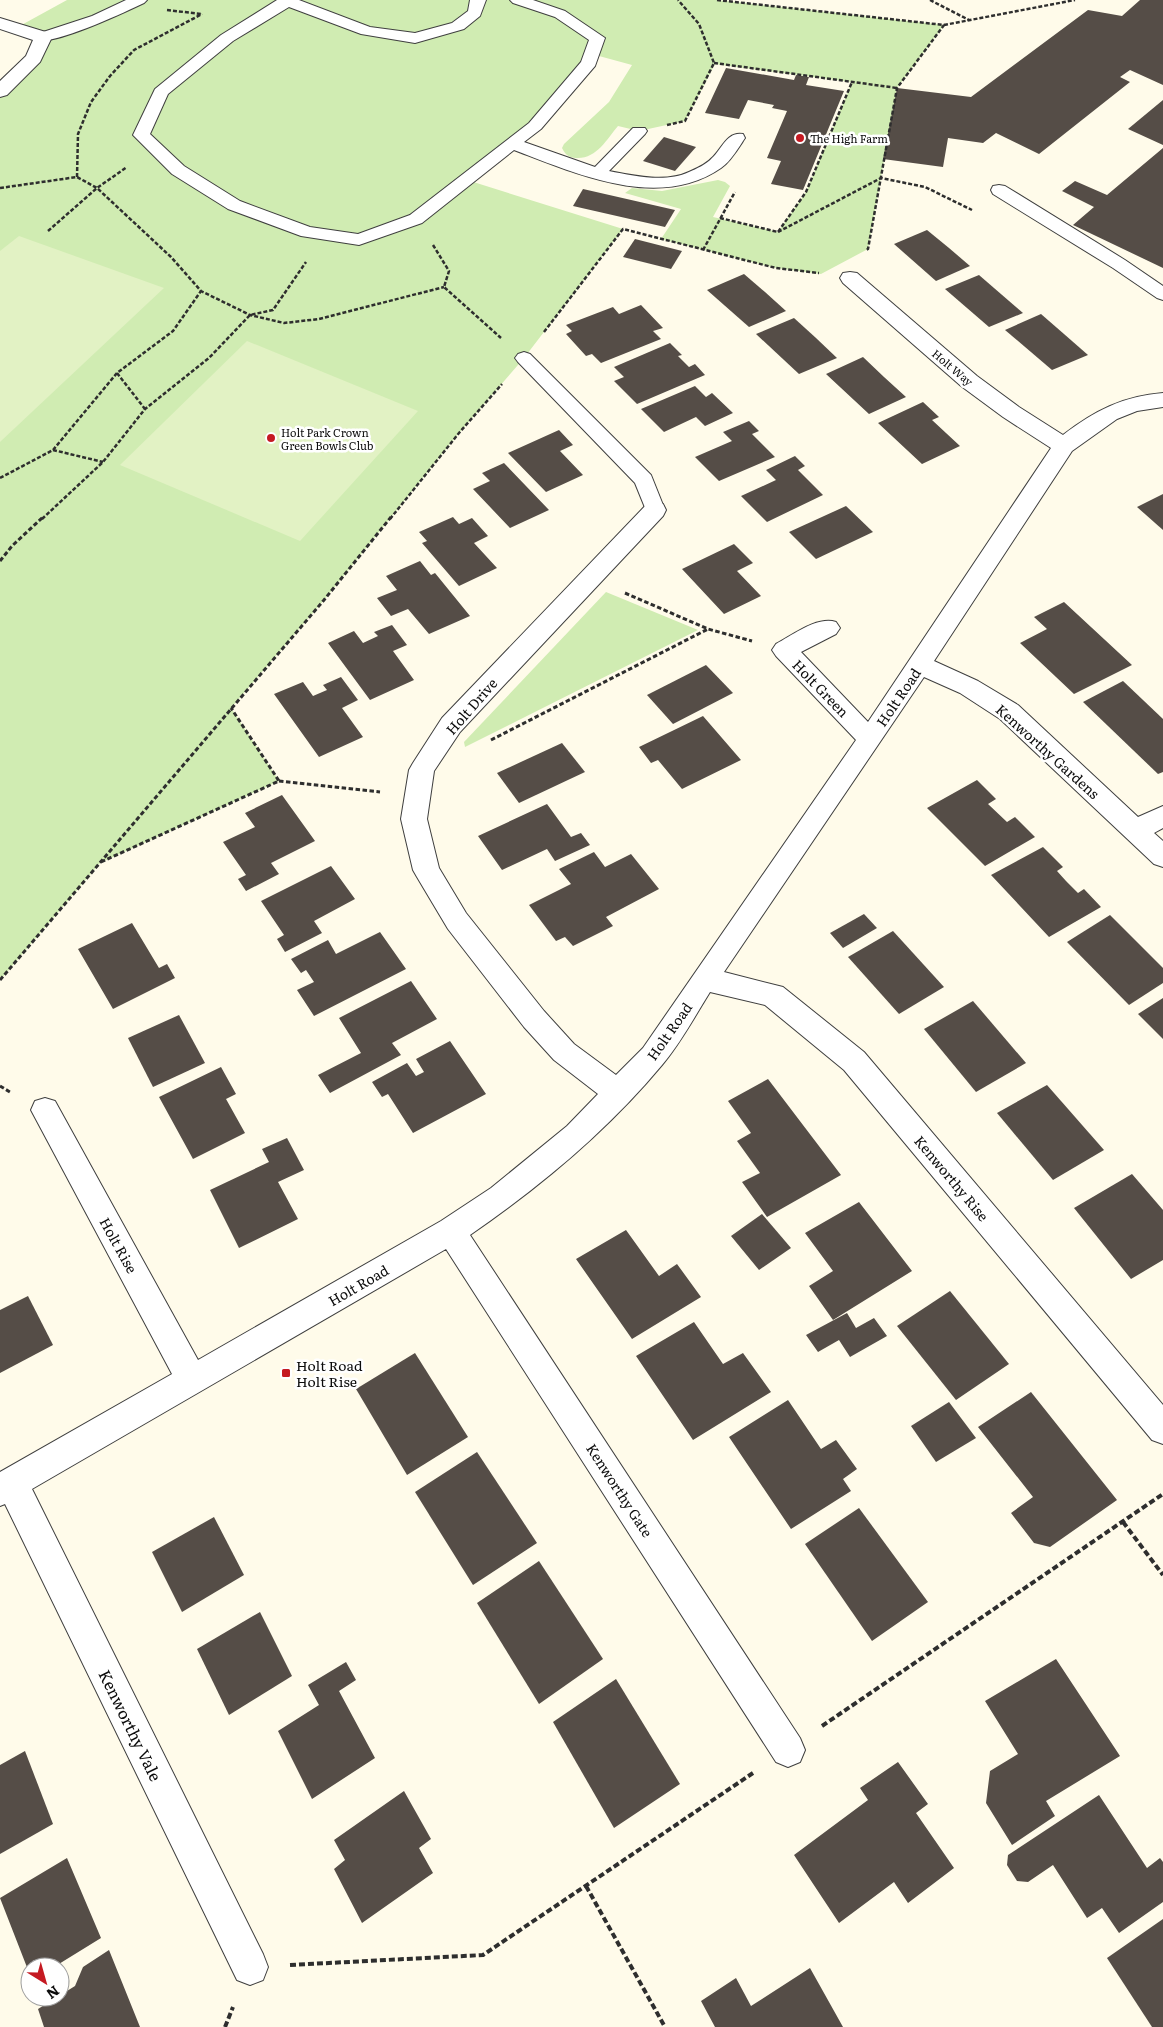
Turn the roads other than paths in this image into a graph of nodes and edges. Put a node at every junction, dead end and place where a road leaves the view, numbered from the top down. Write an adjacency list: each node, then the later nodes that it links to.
1 (478, 0): 3 (lane)
2 (518, 0): 10 (lane)
3 (287, 1): 10 (lane)
4 (134, 2): 6 (lane)
5 (0, 23): 6 (street)
6 (44, 37): 7 (street)
7 (0, 91)
8 (639, 131): 11 (lane)
9 (737, 138): 11 (lane)
10 (513, 144): 11 (lane)
11 (597, 174)
12 (999, 190): 14 (lane)
13 (850, 278): 17 (street, Holt Way)
14 (1163, 294)
15 (524, 358): 18 (lane)
16 (1163, 400): 17 (street, Holt Road)
17 (1064, 446): 20 (street, Holt Road)
18 (655, 510): 26 (street, Holt Drive)
19 (828, 628): 21 (street, Holt Green)
20 (920, 665): 21 (street, Holt Road); 23 (street, Kenworthy Gardens)
21 (870, 739): 25 (street, Holt Road)
22 (1163, 816): 23 (street)
23 (1136, 830): 24 (street, Kenworthy Gardens)
24 (1163, 857)
25 (704, 979): 26 (street, Holt Road); 30 (street, Kenworthy Rise)
26 (618, 1093): 28 (street, Holt Road)
27 (45, 1110): 29 (street, Holt Rise)
28 (451, 1231): 29 (street, Holt Road); 32 (street, Kenworthy Gate)
29 (192, 1380): 31 (street, Holt Road)
30 (1163, 1429)
31 (6, 1487): 33 (street, Kenworthy Vale)
32 (788, 1750)
33 (250, 1967)

